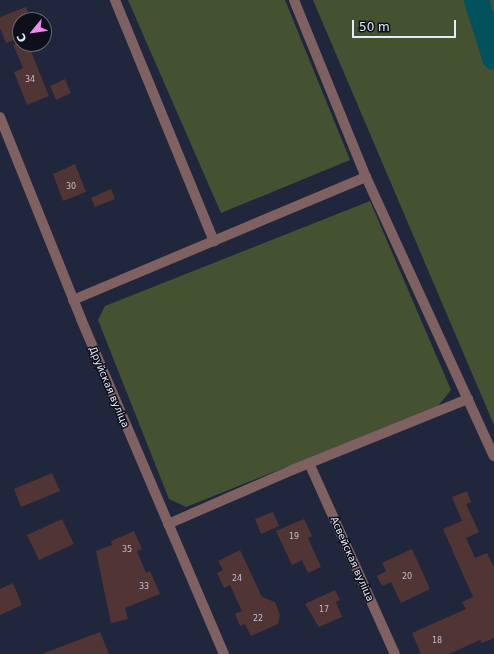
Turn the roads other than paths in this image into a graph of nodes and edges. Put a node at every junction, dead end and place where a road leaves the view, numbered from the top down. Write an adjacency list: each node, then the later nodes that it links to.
1 (114, 0): 5 (street)
2 (294, 0): 4 (street)
3 (0, 117): 6 (street, Друйская вуліца)
4 (366, 177): 5 (street); 7 (street)
5 (214, 241): 6 (street)
6 (73, 300): 10 (street, Друйская вуліца)
7 (468, 399): 8 (street); 9 (street)
8 (494, 456)
9 (309, 463): 10 (street); 12 (street, Асвейская вуліца)
10 (168, 524): 11 (street, Друйская вуліца)
11 (224, 654)
12 (395, 654)

